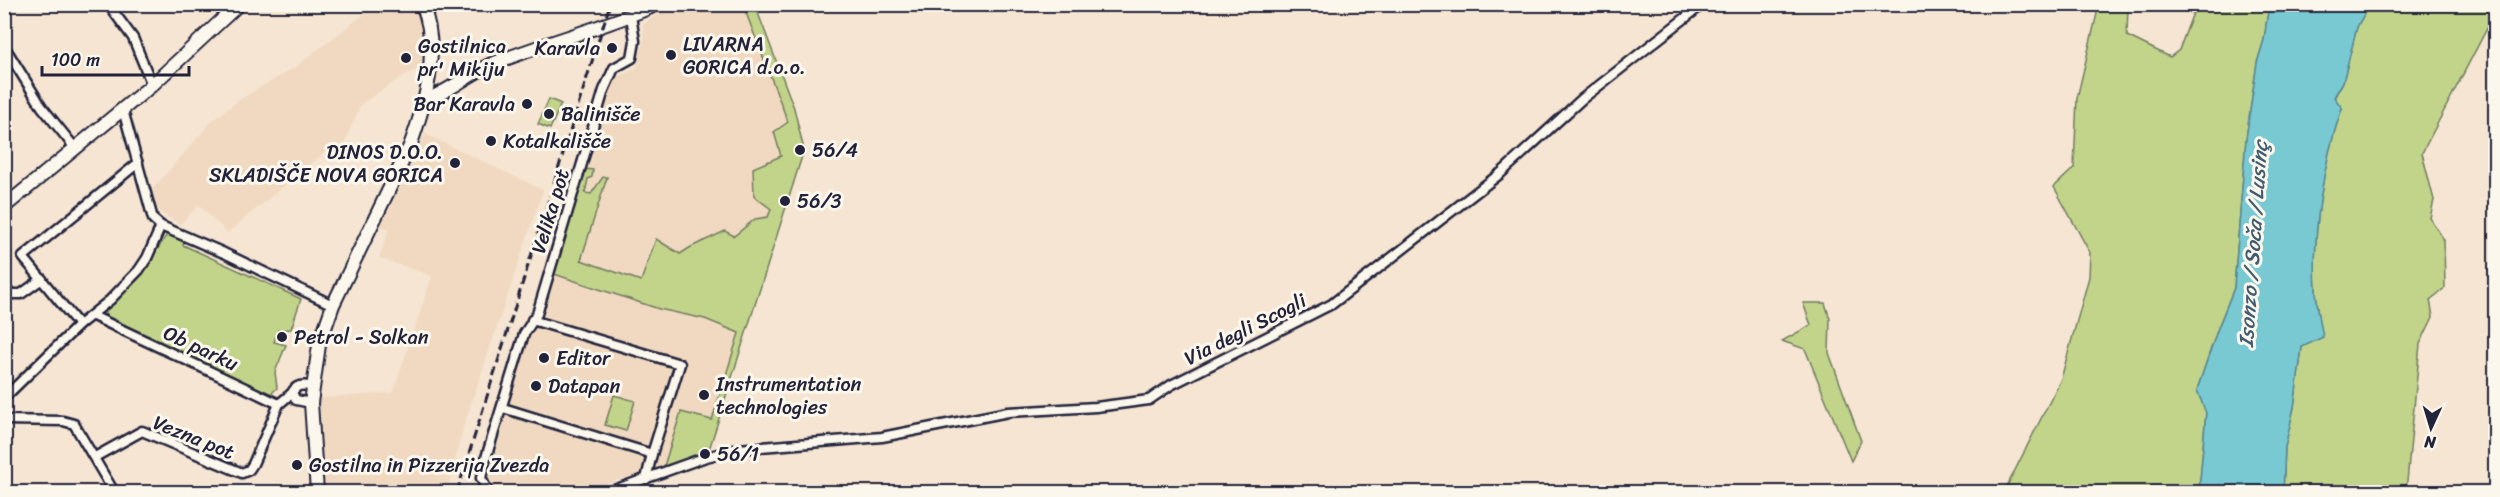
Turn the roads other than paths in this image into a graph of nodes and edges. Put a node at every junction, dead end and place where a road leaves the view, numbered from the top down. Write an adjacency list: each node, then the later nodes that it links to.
1 (108, 4): 11 (street)
2 (217, 4): 8 (street)
3 (239, 4): 8 (main road)
4 (438, 4): 7 (street)
5 (658, 4): 9 (main road)
6 (1703, 4): 33 (street, Via degli Scogli)
7 (424, 8): 12 (main road)
8 (228, 16): 11 (main road)
9 (631, 16): 12 (main road); 22 (street, Velika pot)
10 (4, 46): 14 (street)
11 (152, 85): 13 (main road)
12 (423, 101): 20 (main road)
13 (123, 110): 14 (main road); 15 (street)
14 (75, 148): 16 (main road)
15 (138, 163): 17 (street); 18 (street)
16 (5, 206)
17 (161, 226): 20 (street); 21 (street)
18 (42, 279): 19 (street); 23 (street)
19 (4, 294)
20 (333, 305): 24 (main road)
21 (93, 315): 23 (street); 28 (street, Ob parku)
22 (532, 320): 29 (street, Velika pot); 31 (street)
23 (79, 325): 26 (street)
24 (312, 386): 25 (street); 27 (main road)
25 (292, 393): 27 (street); 28 (street)
26 (4, 398)
27 (311, 403): 35 (main road)
28 (279, 404): 32 (street, Vezna pot)
29 (503, 408): 31 (street); 36 (street, Velika pot)
30 (4, 420): 32 (street)
31 (652, 454): 33 (street)
32 (95, 457): 34 (street)
33 (646, 479): 37 (street)
34 (114, 492)
35 (318, 492)
36 (488, 492)
37 (608, 492)

